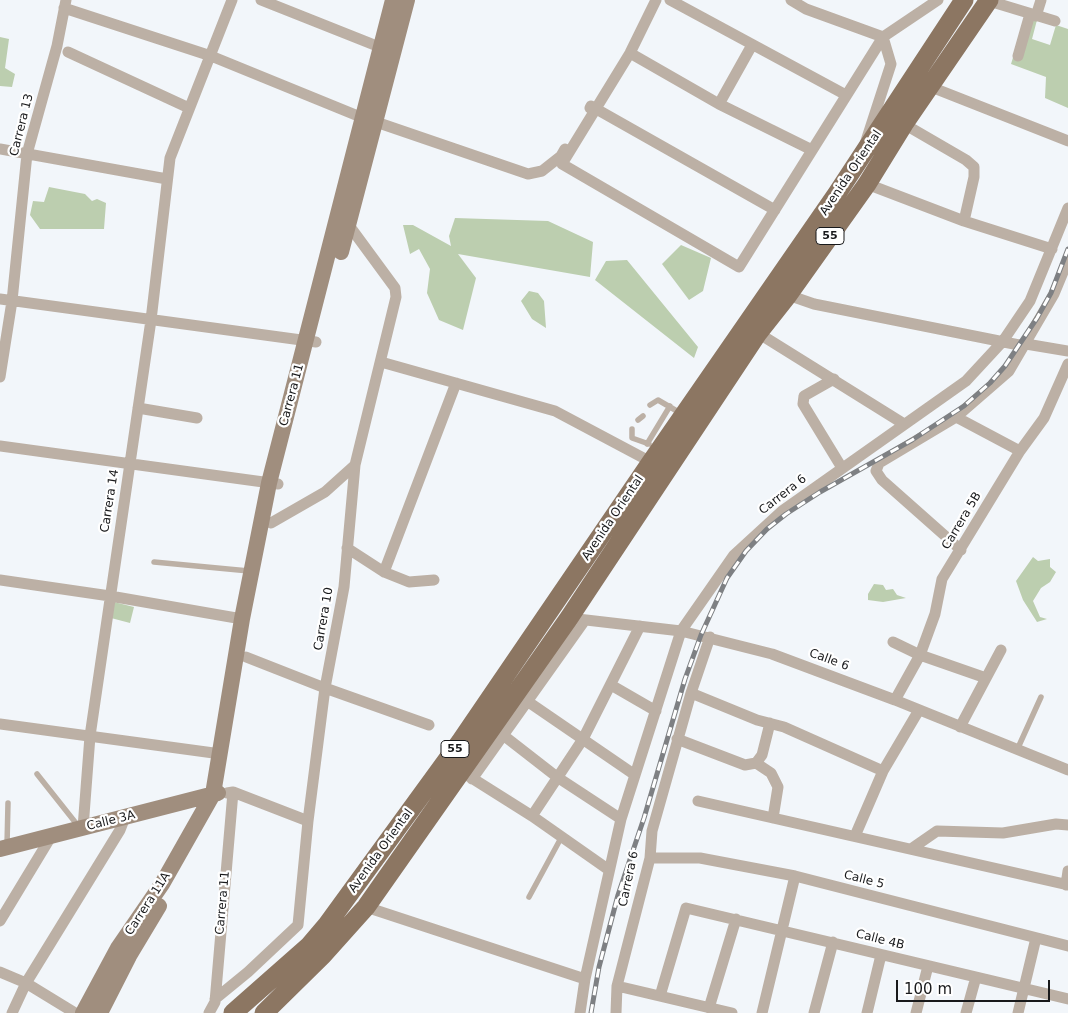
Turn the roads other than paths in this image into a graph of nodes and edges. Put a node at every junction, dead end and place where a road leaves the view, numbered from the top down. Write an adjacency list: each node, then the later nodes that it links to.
1 (232, 0): 21 (street, Carrera 14)
2 (261, 0): 18 (street)
3 (393, 0): 18 (main road, Carrera 11)
4 (406, 0): 18 (main road, Carrera 11)
5 (656, 0): 20 (street)
6 (670, 0): 17 (street)
7 (791, 0): 13 (street)
8 (938, 0): 16 (street)
9 (964, 0): 34 (main road, Avenida Oriental / 55)
10 (989, 0): 14 (street); 23 (main road, Avenida Oriental / 55)
11 (1041, 0): 14 (street)
12 (65, 4): 21 (street); 33 (street, Carrera 13)
13 (809, 4): 16 (street)
14 (1034, 15): 15 (street); 22 (street)
15 (1055, 21)
16 (883, 37): 24 (street); 34 (street)
17 (752, 44): 24 (street); 25 (street)
18 (387, 48): 28 (main road, Carrera 11)
19 (68, 52): 26 (street)
20 (630, 53): 25 (street); 27 (street)
21 (211, 56): 26 (street, Carrera 14); 28 (street)
22 (1018, 56)
23 (931, 87): 29 (main road, Avenida Oriental / 55); 30 (street)
24 (846, 95): 32 (street)
25 (719, 104): 32 (street)
26 (188, 108): 35 (street, Carrera 14)
27 (596, 108): 28 (street); 38 (street); 38 (street)
28 (370, 120): 40 (main road, Carrera 11); 47 (main road, Carrera 11)
29 (904, 124): 36 (main road, Avenida Oriental / 55); 39 (street)
30 (1068, 141)
31 (0, 149): 33 (street)
32 (812, 150): 38 (street)
33 (27, 154): 35 (street); 44 (street, Carrera 13)
34 (863, 156): 58 (main road, Avenida Oriental / 55)
35 (167, 179): 45 (street, Carrera 14)
36 (867, 184): 39 (street); 43 (main road, Avenida Oriental / 55)
37 (1068, 208): 41 (street, Carrera 6)
38 (775, 210)
39 (964, 221): 41 (street)
40 (348, 224): 47 (main road, Carrera 11); 51 (street, Carrera 10)
41 (1052, 249): 48 (street, Carrera 6)
42 (1068, 260): 49 (street)
43 (788, 295): 46 (main road, Avenida Oriental / 55); 48 (street)
44 (6, 300): 45 (street); 53 (street, Carrera 13)
45 (151, 320): 47 (street); 57 (street, Carrera 14)
46 (758, 333): 54 (street); 80 (main road, Avenida Oriental / 55)
47 (312, 341): 69 (main road, Carrera 11)
48 (1003, 341): 49 (street); 61 (street, Carrera 6)
49 (1026, 344): 50 (street); 59 (street)
50 (1068, 351)
51 (381, 362): 55 (street); 67 (street, Carrera 10)
52 (1068, 364): 64 (street, Carrera 5B)
53 (0, 377)
54 (834, 379): 61 (street); 68 (street)
55 (456, 382): 65 (street); 75 (street)
56 (650, 405): 58 (lane)
57 (138, 408): 60 (street); 66 (street, Carrera 14)
58 (677, 410): 65 (main road, Avenida Oriental / 55)
59 (956, 417): 64 (street); 72 (street)
60 (197, 418)
61 (904, 424): 68 (street, Carrera 6)
62 (632, 430): 65 (lane)
63 (0, 446): 66 (street)
64 (1020, 451): 72 (street, Carrera 5B)
65 (652, 452): 159 (main road, Avenida Oriental / 55)
66 (130, 464): 69 (street); 78 (street, Carrera 14)
67 (355, 465): 70 (street); 71 (street, Carrera 10)
68 (842, 468): 82 (street, Carrera 6)
69 (274, 483): 70 (main road, Carrera 11); 74 (main road, Carrera 11)
70 (271, 523): 87 (main road, Carrera 11)
71 (347, 548): 75 (street); 90 (street, Carrera 10)
72 (962, 550): 86 (street, Carrera 5B)
73 (154, 562): 74 (lane)
74 (251, 572): 79 (main road, Carrera 11)
75 (384, 572): 77 (street)
76 (0, 580): 78 (street)
77 (434, 580)
78 (110, 596): 79 (street); 102 (street, Carrera 14)
79 (242, 619): 106 (main road, Carrera 11)
80 (577, 619): 81 (street, Calle 6); 94 (street); 111 (main road, Avenida Oriental / 55)
81 (640, 626): 82 (street, Calle 6); 89 (street)
82 (681, 631): 83 (street, Calle 6); 96 (street, Carrera 6)
83 (710, 637): 91 (street, Carrera 6); 93 (street, Calle 6)
84 (893, 642): 86 (street)
85 (1001, 650): 88 (street)
86 (920, 655): 88 (street); 93 (street, Carrera 5B)
87 (246, 657): 90 (street); 114 (main road, Carrera 11)
88 (986, 678): 100 (street)
89 (611, 685): 96 (street); 103 (street)
90 (325, 688): 99 (street); 121 (street, Carrera 10)
91 (691, 692): 98 (street); 104 (street, Carrera 6)
92 (1041, 697): 105 (lane)
93 (895, 700): 95 (street, Calle 6)
94 (527, 701): 101 (street); 103 (street)
95 (919, 710): 100 (street, Calle 6); 108 (street)
96 (656, 711): 112 (street, Carrera 6)
97 (0, 724): 102 (street)
98 (770, 724): 107 (street); 108 (street)
99 (429, 725)
100 (960, 726): 105 (street, Calle 6)
101 (503, 735): 111 (street); 113 (street)
102 (90, 736): 106 (street); 123 (street, Carrera 14)
103 (583, 739): 112 (street); 113 (street)
104 (677, 739): 107 (street); 129 (street, Carrera 6)
105 (1017, 750): 109 (street, Calle 6)
106 (221, 754): 114 (main road, Carrera 11)
107 (756, 763): 119 (street)
108 (883, 770): 125 (street)
109 (1068, 770)
110 (37, 774): 123 (lane)
111 (467, 775): 117 (street); 135 (main road, Avenida Oriental / 55)
112 (635, 775): 120 (street, Carrera 6)
113 (557, 777): 117 (street); 120 (street)
114 (223, 793): 118 (main road, Calle 3A); 121 (street); 151 (street, Carrera 11); 156 (main road, Carrera 11A); 157 (main road, Carrera 11A)
115 (698, 802): 119 (street)
116 (8, 803): 127 (lane)
117 (532, 816): 126 (street)
118 (125, 817): 123 (main road, Calle 3A); 147 (street)
119 (772, 818): 125 (street)
120 (621, 819): 130 (street, Carrera 6)
121 (308, 821): 151 (street, Carrera 10)
122 (1068, 826): 128 (street)
123 (81, 828): 124 (main road, Calle 3A)
124 (52, 836): 127 (main road, Calle 3A); 137 (street)
125 (855, 836): 128 (street)
126 (561, 838): 130 (street); 134 (lane)
127 (3, 848)
128 (911, 849): 133 (street)
129 (650, 858): 132 (street, Calle 5); 148 (street, Carrera 6)
130 (609, 870): 146 (street, Carrera 6)
131 (1068, 871): 133 (street)
132 (795, 876): 138 (street); 139 (street, Calle 5)
133 (1067, 885)
134 (529, 897)
135 (366, 907): 146 (street); 160 (main road, Avenida Oriental / 55)
136 (736, 919): 138 (street, Calle 4B); 150 (street, Calle 4B); 153 (street)
137 (0, 921)
138 (782, 929): 140 (street, Calle 4B); 164 (street)
139 (1036, 938): 141 (street, Calle 5); 149 (street)
140 (832, 942): 142 (street, Calle 4B); 165 (street)
141 (1068, 946)
142 (880, 955): 143 (street, Calle 4B); 166 (street)
143 (928, 966): 145 (street, Calle 4B); 167 (street)
144 (0, 972): 147 (street)
145 (976, 977): 149 (street, Calle 4B); 168 (street)
146 (585, 979): 161 (street, Carrera 6)
147 (26, 983): 154 (street); 155 (street)
148 (617, 986): 150 (street); 162 (street, Carrera 6)
149 (1024, 988): 152 (street, Calle 4B); 169 (street)
150 (660, 996): 153 (street)
151 (215, 999): 158 (street, Carrera 11)
152 (1068, 999)
153 (709, 1008): 163 (street)
154 (12, 1013)
155 (75, 1013)
156 (83, 1013)
157 (100, 1013)
158 (209, 1013)
159 (233, 1013)
160 (264, 1013)
161 (580, 1013)
162 (616, 1013)
163 (732, 1013)
164 (762, 1013)
165 (814, 1013)
166 (867, 1013)
167 (916, 1013)
168 (966, 1013)
169 (1018, 1013)

